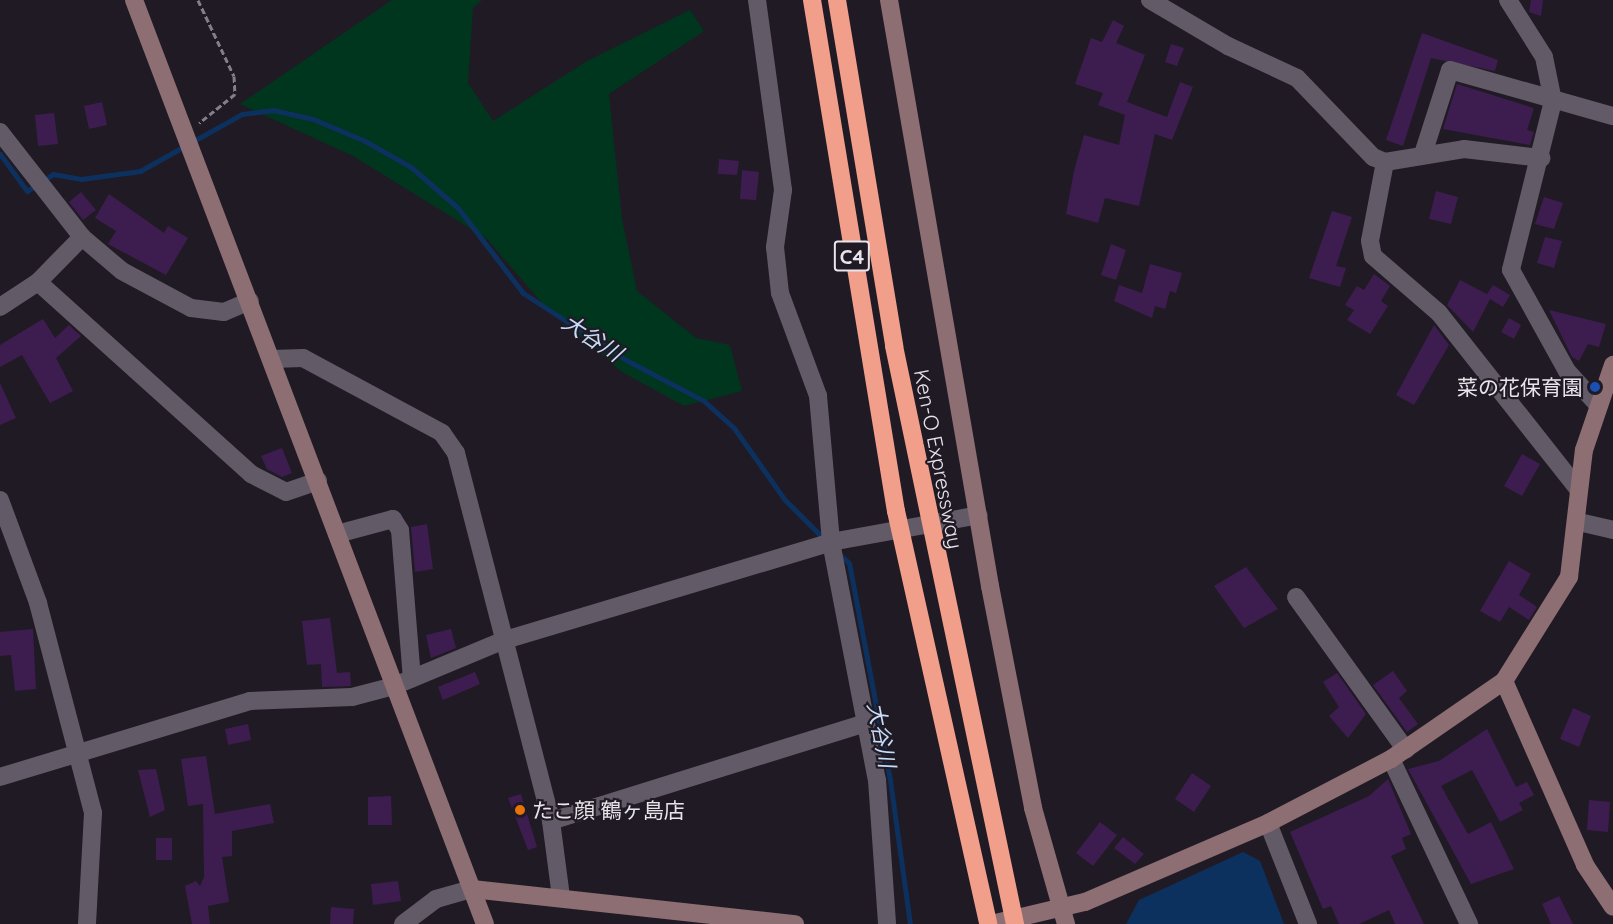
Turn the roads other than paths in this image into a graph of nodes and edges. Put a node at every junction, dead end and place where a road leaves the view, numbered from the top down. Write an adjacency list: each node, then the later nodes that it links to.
1 (134, 0): 16 (street)
2 (757, 0): 28 (street)
3 (812, 0): 49 (highway, C4)
4 (837, 0): 50 (highway, Ken-O Expressway / C4)
5 (889, 0): 24 (street)
6 (1150, 0): 13 (street)
7 (1508, 0): 8 (street)
8 (1553, 101): 9 (street); 11 (street); 12 (street)
9 (1613, 116)
10 (0, 132): 14 (street)
11 (1423, 154): 12 (street); 13 (street)
12 (1541, 158): 20 (street)
13 (1386, 162): 22 (street)
14 (82, 237): 15 (street); 16 (street)
15 (38, 282): 17 (street); 21 (street)
16 (249, 301): 18 (street)
17 (0, 307)
18 (272, 359): 21 (street); 30 (street)
19 (1613, 365): 20 (street)
20 (1599, 406): 22 (street)
21 (318, 481): 27 (street)
22 (1577, 488): 25 (street)
23 (0, 500): 35 (street)
24 (979, 515): 28 (street); 43 (street)
25 (1579, 522): 26 (street); 32 (street)
26 (1613, 530)
27 (337, 534): 31 (street); 33 (street)
28 (831, 542): 30 (street); 34 (street)
29 (1296, 597): 36 (street)
30 (502, 641): 31 (street); 38 (street)
31 (412, 679): 33 (street)
32 (1504, 681): 36 (street); 42 (street)
33 (394, 686): 35 (street); 40 (street)
34 (866, 723): 38 (street); 48 (street)
35 (80, 755): 37 (street); 44 (street)
36 (1399, 755): 39 (street); 52 (street)
37 (0, 777)
38 (551, 821): 41 (street)
39 (1268, 823): 43 (street); 51 (street)
40 (472, 889): 41 (street); 45 (street); 46 (street)
41 (561, 897): 47 (street)
42 (1613, 907)
43 (1063, 916): 49 (street)
44 (87, 924)
45 (403, 924)
46 (485, 924)
47 (795, 924)
48 (887, 924)
49 (989, 924)
50 (1015, 924)
51 (1308, 924)
52 (1469, 924)

